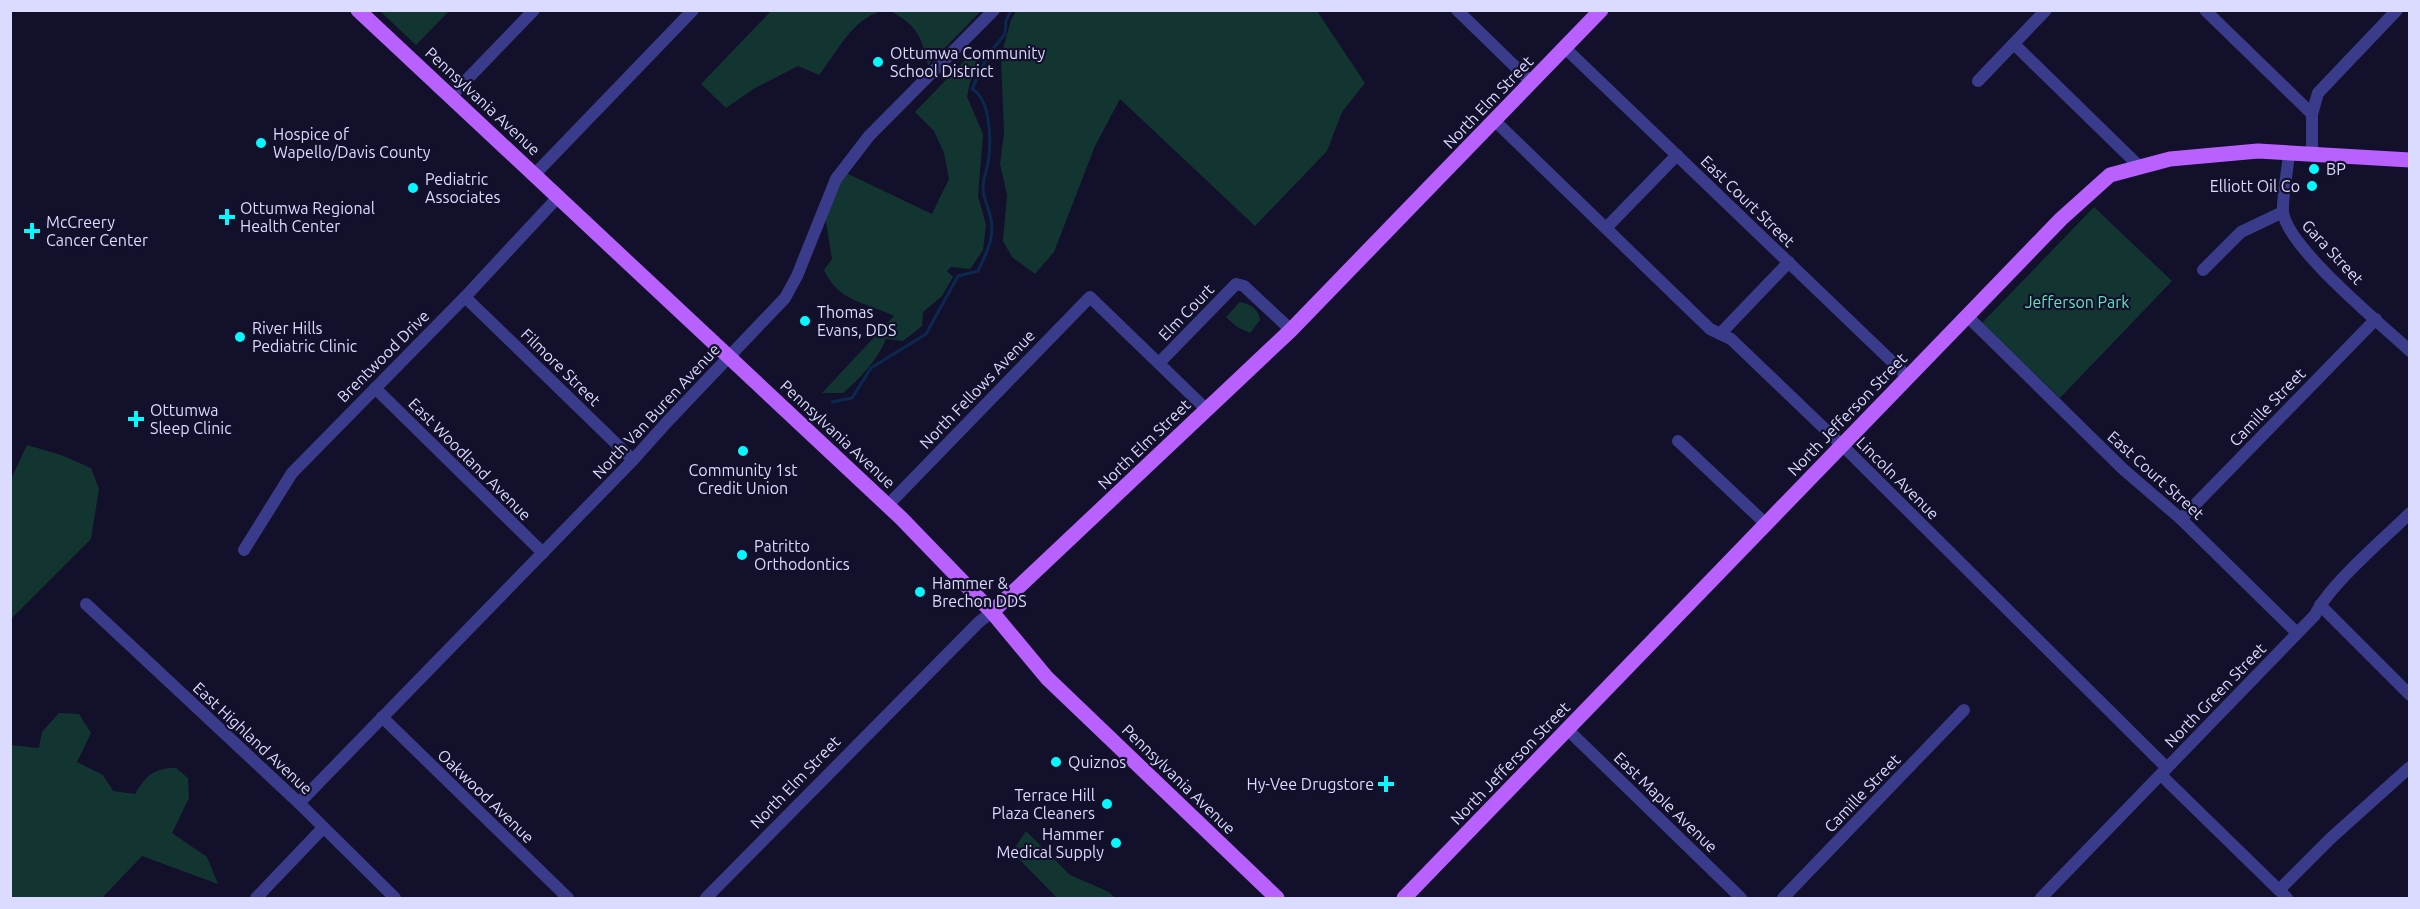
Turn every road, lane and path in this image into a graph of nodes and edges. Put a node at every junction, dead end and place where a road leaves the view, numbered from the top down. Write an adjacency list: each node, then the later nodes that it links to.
1 (358, 10): 14 (main road, Pennsylvania Avenue)
2 (534, 10): 14 (street)
3 (693, 10): 22 (street)
4 (994, 10): 34 (street, North Van Buren Avenue)
5 (1601, 10): 11 (main road, North Elm Street)
6 (2046, 10): 10 (street)
7 (2205, 10): 15 (street)
8 (2397, 10): 15 (street)
9 (1461, 12): 13 (street)
10 (2014, 44): 12 (street); 21 (street)
11 (1565, 48): 13 (main road, North Elm Street); 19 (street, East Court Street)
12 (1978, 81)
13 (1532, 83): 16 (main road, North Elm Street)
14 (451, 96): 22 (main road, Pennsylvania Avenue)
15 (2312, 114): 18 (street)
16 (1495, 121): 25 (street, Lincoln Avenue); 31 (main road, North Elm Street)
17 (2289, 153): 18 (main road, North Jefferson Street); 21 (main road, North Jefferson Street); 24 (street, Gara Street)
18 (2312, 154): 20 (main road, North Jefferson Street)
19 (1677, 155): 25 (street); 26 (street, East Court Street)
20 (2409, 160)
21 (2139, 166): 29 (main road, North Jefferson Street)
22 (536, 174): 23 (main road, Pennsylvania Avenue)
23 (559, 196): 28 (street, Brentwood Drive); 34 (main road, Pennsylvania Avenue)
24 (2283, 212): 27 (street); 30 (street, Gara Street)
25 (1606, 228): 32 (street, Lincoln Avenue)
26 (1789, 262): 32 (street); 36 (street, East Court Street)
27 (2203, 270)
28 (465, 297): 37 (street, Brentwood Drive); 41 (street, Filmore Street)
29 (1967, 316): 36 (main road, North Jefferson Street); 44 (street, East Court Street)
30 (2376, 319): 33 (street, Gara Street); 44 (street, Camille Street)
31 (1291, 330): 35 (street, Elm Court); 38 (main road, North Elm Street)
32 (1720, 334): 40 (street, Lincoln Avenue)
33 (2409, 351)
34 (730, 357): 41 (street, North Van Buren Avenue); 42 (main road, Pennsylvania Avenue)
35 (1159, 363): 38 (street); 42 (street, North Fellows Avenue)
36 (1908, 377): 40 (main road, North Jefferson Street)
37 (375, 388): 46 (street, Brentwood Drive); 47 (street, East Woodland Avenue)
38 (1207, 410): 50 (main road, North Elm Street)
39 (1678, 441): 45 (street)
40 (1842, 445): 45 (main road, North Jefferson Street); 59 (street, Lincoln Avenue)
41 (633, 460): 47 (street, North Van Buren Avenue)
42 (888, 505): 50 (main road, Pennsylvania Avenue)
43 (2409, 513): 49 (street, North Green Street)
44 (2181, 519): 51 (street, East Court Street)
45 (1766, 524): 57 (main road, North Jefferson Street)
46 (244, 550)
47 (543, 553): 56 (street, North Van Buren Avenue)
48 (86, 604): 60 (street, East Highland Avenue)
49 (2320, 605): 51 (street, North Green Street); 53 (street)
50 (992, 612): 66 (street, North Elm Street); 67 (main road, Pennsylvania Avenue)
51 (2297, 633): 59 (street, North Green Street)
52 (2409, 675): 53 (street)
53 (2400, 685): 54 (street)
54 (2409, 695)
55 (1964, 710): 70 (street, Camille Street)
56 (382, 717): 60 (street, North Van Buren Avenue); 65 (street, Oakwood Avenue)
57 (1568, 730): 68 (main road, North Jefferson Street); 69 (street, East Maple Avenue)
58 (2409, 767): 62 (street)
59 (2164, 771): 62 (street, Lincoln Avenue); 71 (street, North Green Street)
60 (299, 803): 61 (street, East Highland Avenue)
61 (323, 828): 63 (street); 64 (street, East Highland Avenue)
62 (2283, 895)
63 (256, 898)
64 (394, 898)
65 (568, 898)
66 (706, 898)
67 (1277, 898)
68 (1404, 898)
69 (1741, 898)
70 (1783, 898)
71 (2041, 898)

